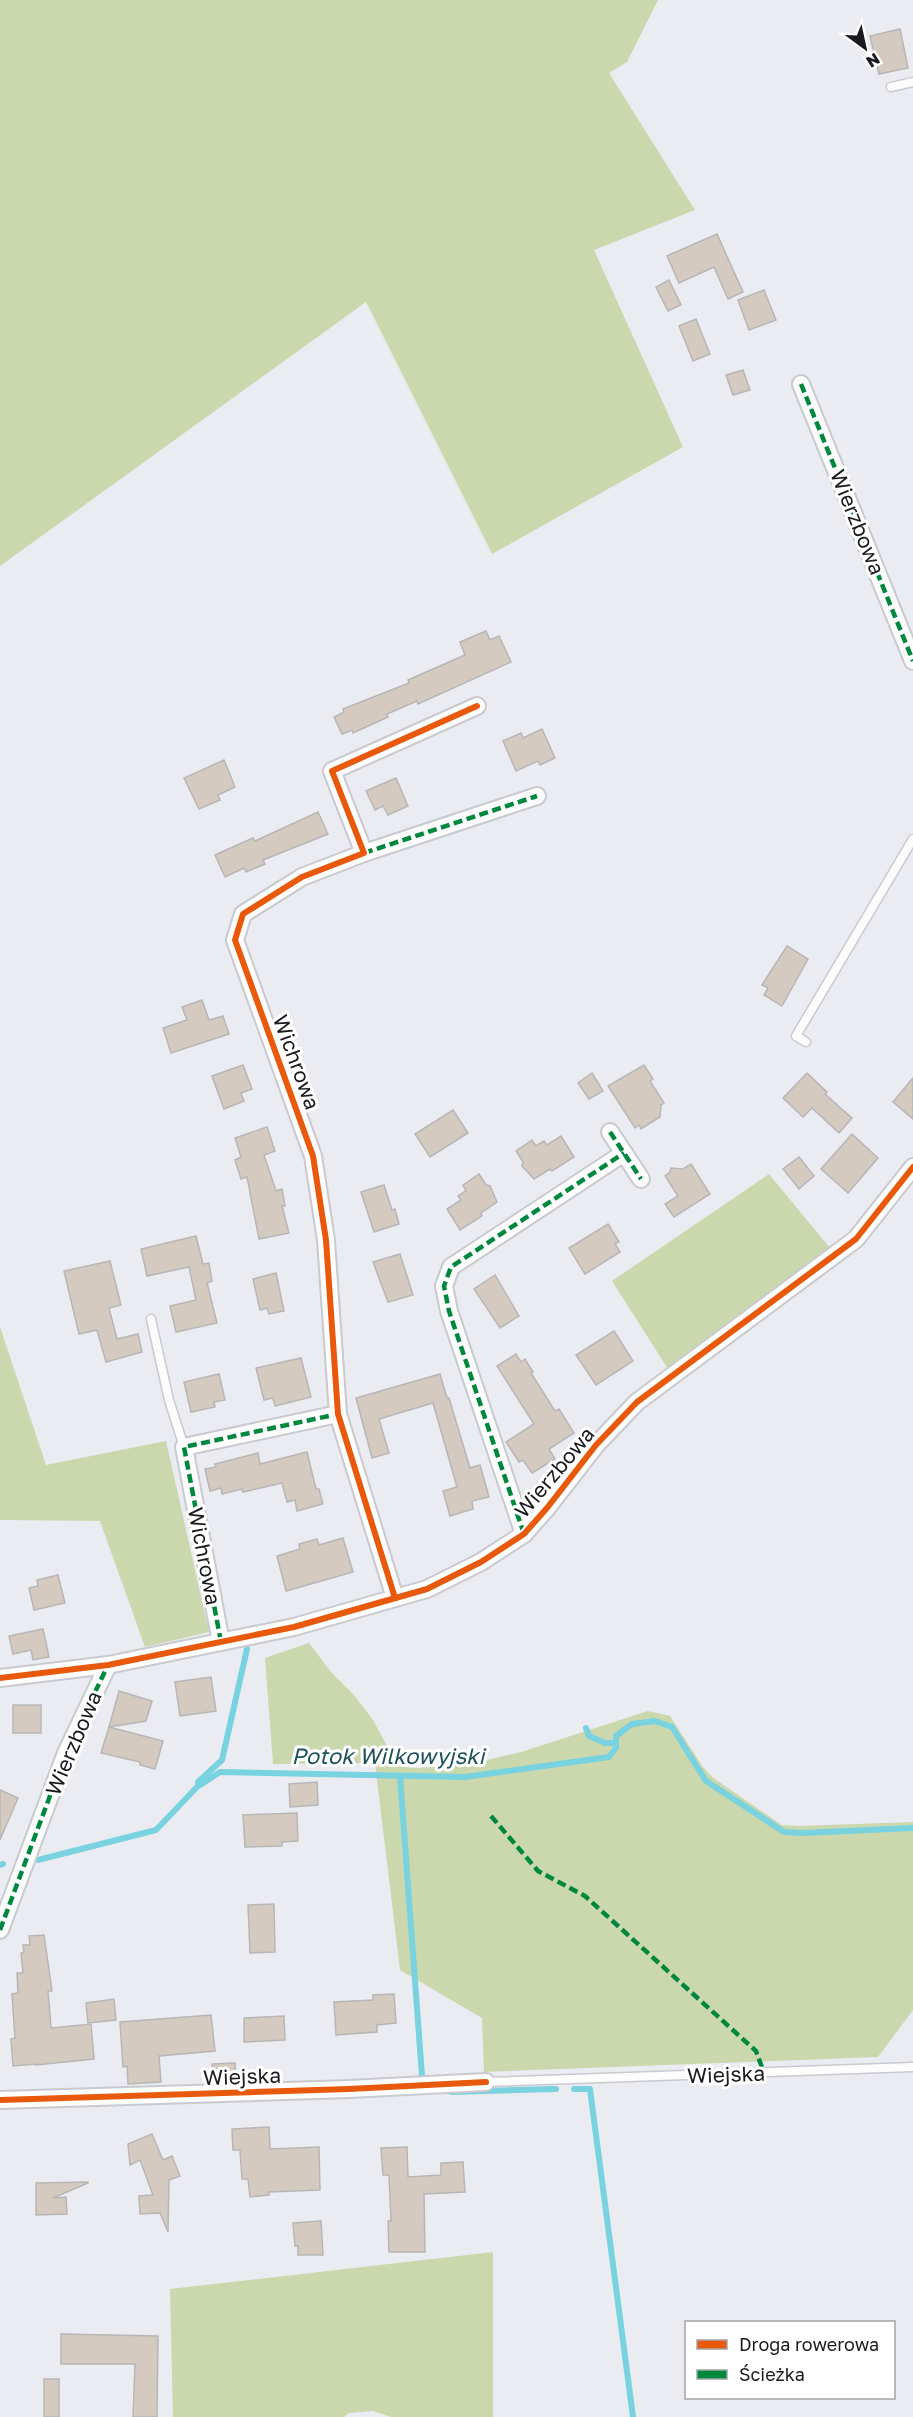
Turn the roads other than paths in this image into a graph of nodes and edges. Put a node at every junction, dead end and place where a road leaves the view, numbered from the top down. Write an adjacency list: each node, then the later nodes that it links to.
1 (913, 82): 2 (lane)
2 (891, 87)
3 (801, 384): 4 (street, Wierzbowa)
4 (913, 661)
5 (477, 706): 8 (street)
6 (537, 796): 8 (street, Wichrowa)
7 (913, 839): 9 (lane)
8 (364, 853): 15 (street, Wichrowa)
9 (806, 1042)
10 (610, 1132): 11 (street)
11 (624, 1153): 13 (street); 17 (street)
12 (913, 1167): 17 (street, Wierzbowa)
13 (641, 1179)
14 (151, 1319): 16 (lane)
15 (338, 1414): 16 (street); 18 (street, Wichrowa)
16 (184, 1447): 19 (street, Wichrowa)
17 (524, 1534): 18 (street, Wierzbowa)
18 (394, 1598): 19 (street, Wierzbowa)
19 (221, 1642): 20 (street, Wierzbowa)
20 (108, 1665): 21 (street); 22 (street, Wierzbowa)
21 (0, 1678)
22 (0, 1930)
23 (913, 2067): 24 (lane, Wiejska)
24 (486, 2082): 25 (street, Wiejska)
25 (0, 2100)

